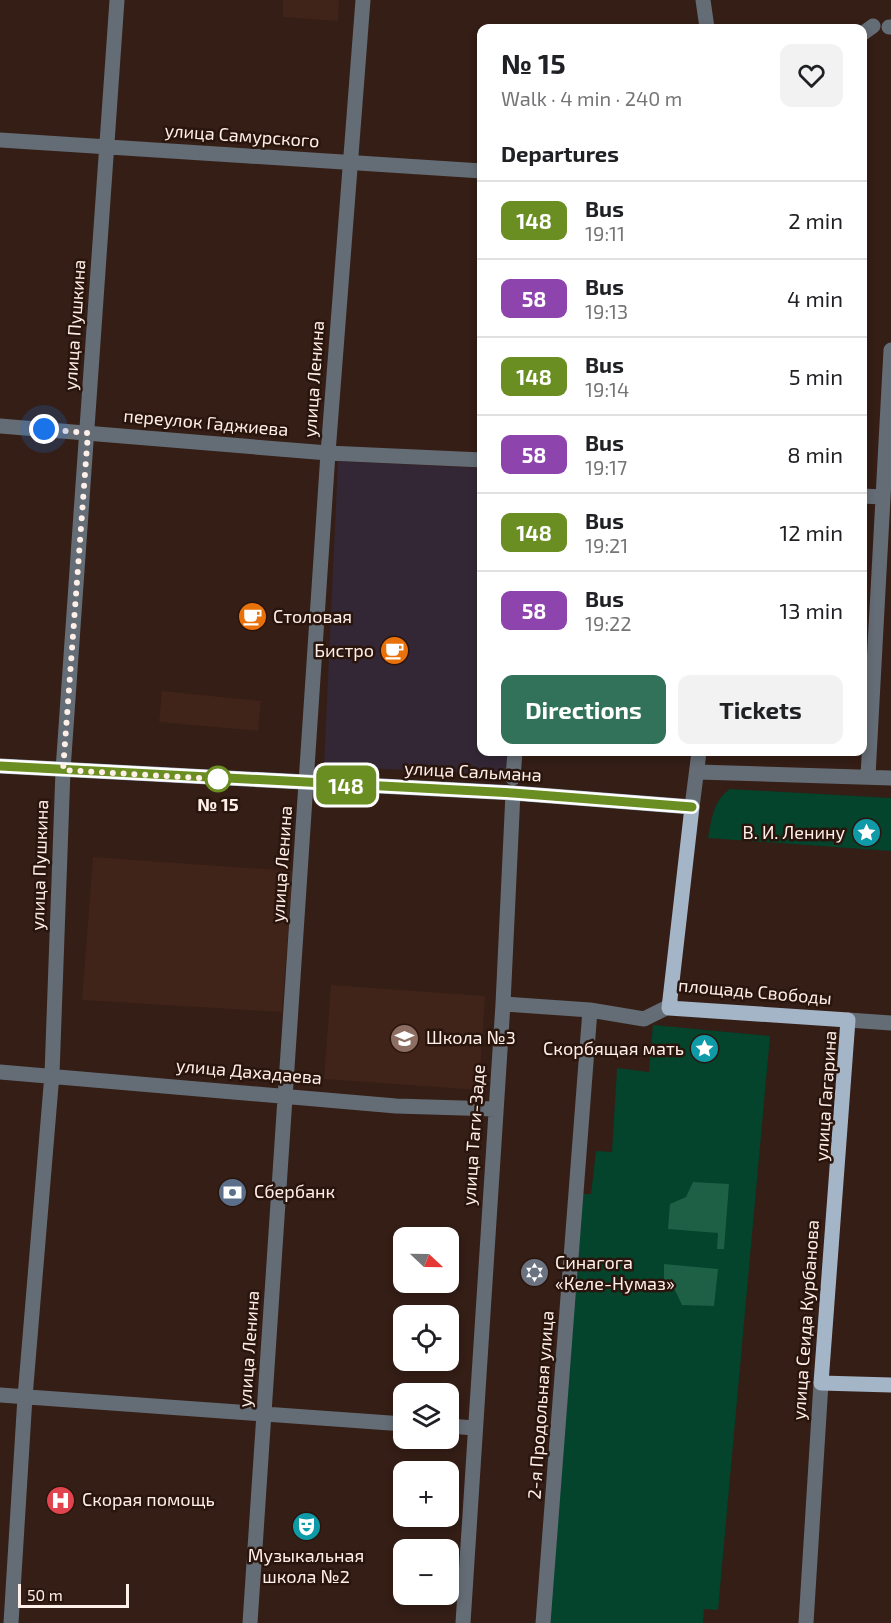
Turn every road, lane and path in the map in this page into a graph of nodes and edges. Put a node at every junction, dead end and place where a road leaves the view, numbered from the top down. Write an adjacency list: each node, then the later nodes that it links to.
1 (117, 0): 6 (street, улица Пушкина)
2 (363, 0): 7 (street, улица Ленина)
3 (703, 0): 4 (street)
4 (706, 24)
5 (0, 140): 6 (street, улица Самурского)
6 (107, 147): 7 (street, улица Самурского); 11 (street, улица Пушкина)
7 (350, 163): 8 (street, улица Самурского); 12 (street, улица Ленина)
8 (477, 171)
9 (891, 350): 15 (street)
10 (0, 426): 11 (street, переулок Гаджиева)
11 (88, 433): 12 (street, переулок Гаджиева); 19 (street, улица Пушкина)
12 (328, 453): 13 (street, переулок Гаджиева); 23 (street, улица Ленина)
13 (477, 460)
14 (867, 496): 15 (street)
15 (883, 497): 21 (street)
16 (515, 756): 24 (street, улица Таги-Заде)
17 (699, 756): 20 (street)
18 (0, 766): 19 (main road, улица Сальмана)
19 (63, 770): 23 (main road, улица Сальмана); 32 (street, улица Пушкина)
20 (699, 772): 21 (street); 25 (street)
21 (868, 776): 22 (street)
22 (891, 778)
23 (306, 784): 24 (main road, улица Сальмана); 33 (street, улица Ленина)
24 (513, 785): 25 (main road, улица Сальмана); 26 (street, улица Таги-Заде)
25 (692, 807): 27 (main road, площадь Свободы)
26 (503, 1004): 28 (street); 34 (street, улица Таги-Заде)
27 (670, 1006): 28 (street); 29 (main road, площадь Свободы)
28 (590, 1010): 46 (street, 2-я Продольная улица)
29 (850, 1020): 30 (street, площадь Свободы); 35 (main road, улица Сеида Курбанова); 36 (main road, улица Гагарина)
30 (891, 1023)
31 (0, 1072): 32 (street, улица Дахадаева)
32 (52, 1074): 33 (street, улица Дахадаева); 38 (street, улица Пушкина)
33 (287, 1094): 34 (street, улица Дахадаева); 39 (street, улица Ленина)
34 (495, 1109): 42 (street, улица Таги-Заде)
35 (821, 1383): 36 (main road, улица Гагарина); 47 (street, улица Сеида Курбанова)
36 (891, 1384)
37 (0, 1395): 38 (street)
38 (25, 1397): 39 (street); 43 (street, улица Пушкина)
39 (264, 1415): 40 (street); 44 (street, улица Ленина)
40 (393, 1423)
41 (459, 1427): 42 (street)
42 (475, 1428): 45 (street, улица Таги-Заде)
43 (11, 1623)
44 (250, 1623)
45 (463, 1623)
46 (543, 1623)
47 (806, 1623)

